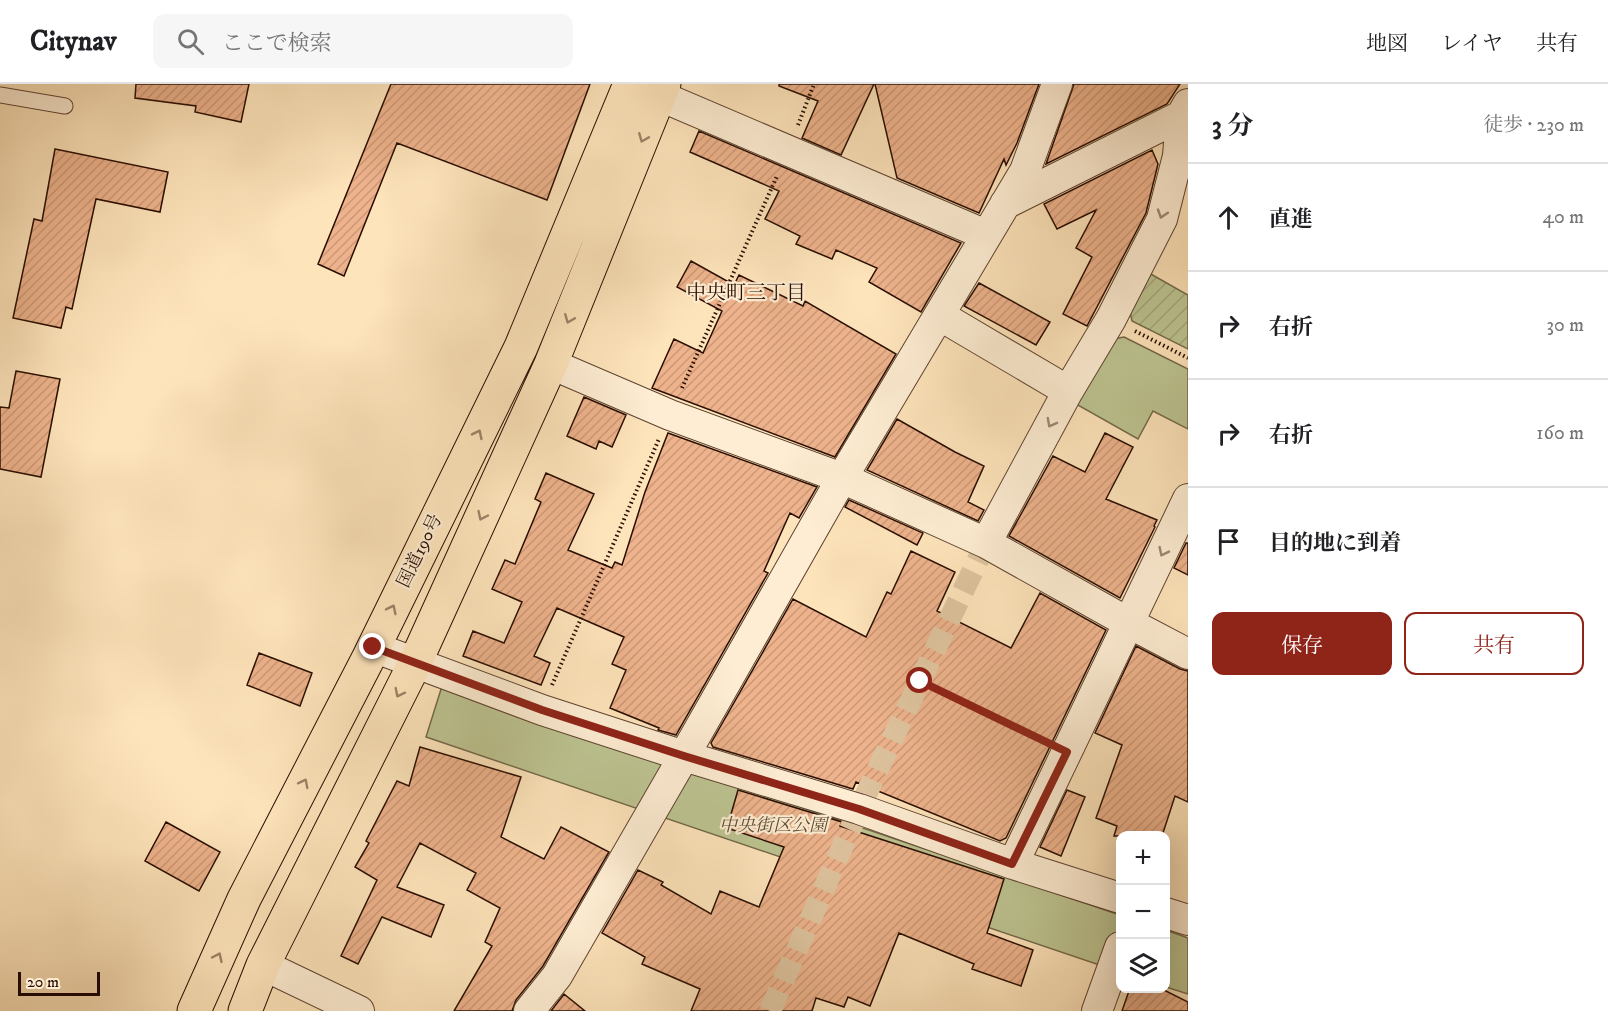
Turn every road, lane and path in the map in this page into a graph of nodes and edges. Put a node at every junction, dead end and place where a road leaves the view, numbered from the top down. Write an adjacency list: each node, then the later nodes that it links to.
1 (630, 84): 18 (highway, 国道190号, one-way to 1)
2 (1057, 84): 7 (street)
3 (662, 90): 8 (street); 12 (highway, one-way to 12)
4 (0, 95): 5 (lane)
5 (64, 106)
6 (1184, 110): 7 (street); 10 (street, one-way to 10)
7 (1005, 204): 8 (street)
8 (986, 234): 9 (street)
9 (939, 315): 13 (street); 14 (street)
10 (1111, 319): 11 (path); 13 (street)
11 (1188, 358)
12 (551, 364): 14 (street); 20 (highway, one-way to 20)
13 (1068, 391): 16 (street, one-way to 16)
14 (842, 478): 16 (street); 23 (street)
15 (1188, 499): 17 (street, one-way to 17)
16 (986, 543): 17 (street)
17 (1128, 623): 19 (street); 22 (street)
18 (373, 647): 20 (street); 30 (highway, 国道190号, one-way to 18)
19 (1188, 654)
20 (415, 663): 23 (street); 29 (highway, one-way to 29)
21 (920, 681): 22 (path)
22 (1067, 752): 24 (street)
23 (684, 756): 24 (street); 33 (street)
24 (1012, 864): 25 (street)
25 (1116, 897)
26 (1170, 914): 27 (street)
27 (1188, 920)
28 (1116, 958): 34 (street)
29 (262, 965): 31 (highway); 32 (street)
30 (194, 1011)
31 (245, 1011)
32 (359, 1011)
33 (529, 1011)
34 (1097, 1011)

